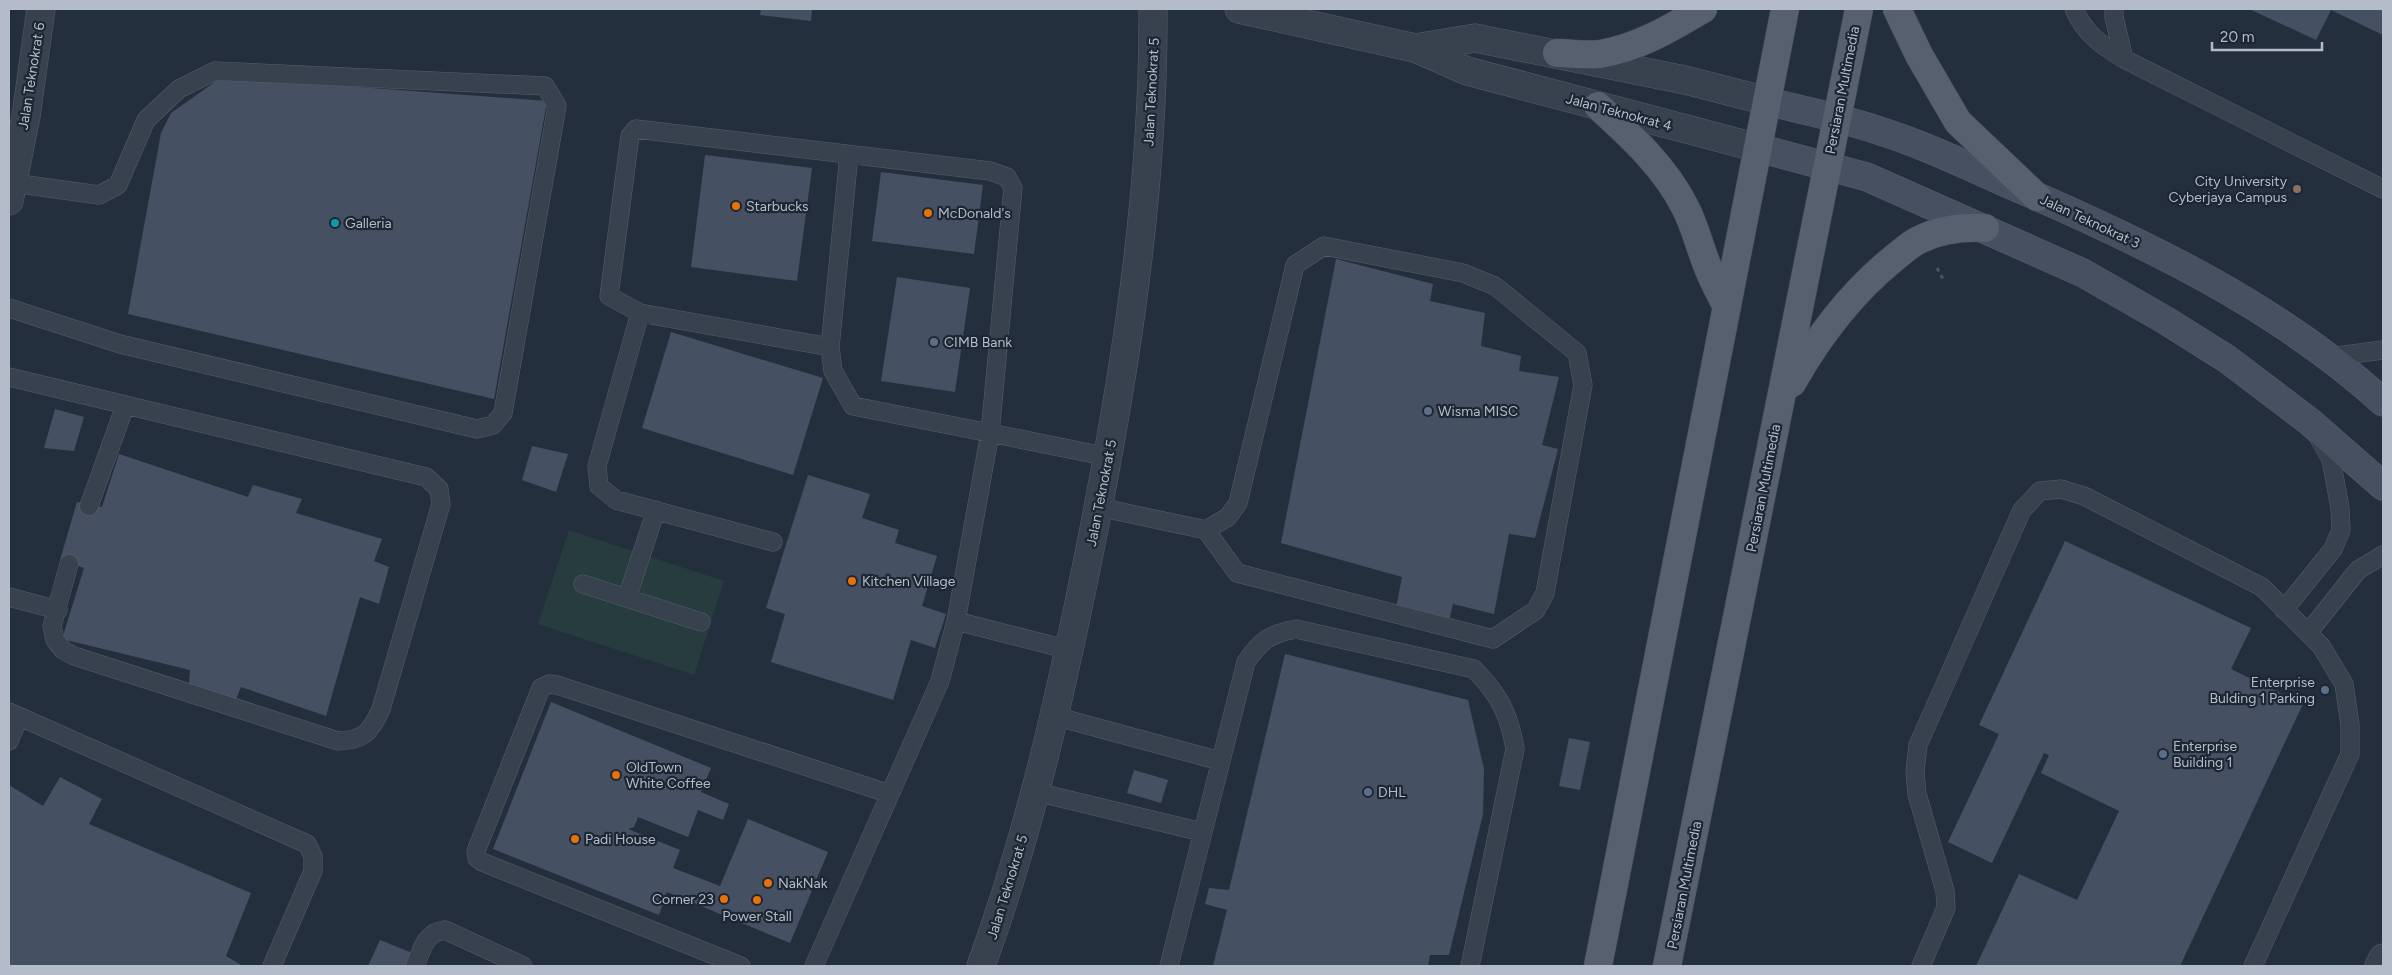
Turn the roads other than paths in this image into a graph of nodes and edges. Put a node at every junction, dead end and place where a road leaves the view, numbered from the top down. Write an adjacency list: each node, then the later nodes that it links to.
1 (41, 9): 20 (street, Jalan Teknokrat 6)
2 (1153, 9): 35 (street, Jalan Teknokrat 5)
3 (1239, 9): 10 (street, Jalan Teknokrat 4)
4 (1704, 9): 11 (main road)
5 (1785, 9): 13 (main road)
6 (1859, 9): 15 (main road, Persiaran Multimedia)
7 (1897, 9): 21 (main road)
8 (2074, 9): 12 (lane)
9 (2114, 9): 12 (lane)
10 (1414, 48): 11 (street, Jalan Teknokrat 4); 14 (street, Jalan Teknokrat 4)
11 (1557, 53): 13 (street, Jalan Teknokrat 4)
12 (2124, 60): 19 (lane)
13 (1766, 101): 15 (main road, Jalan Teknokrat 3); 16 (main road)
14 (1598, 106): 16 (street, Jalan Teknokrat 4); 23 (main road)
15 (1836, 119): 18 (main road, Persiaran Multimedia); 21 (main road, Jalan Teknokrat 3)
16 (1758, 148): 18 (main road, Jalan Teknokrat 4); 23 (main road)
17 (849, 155): 25 (lane); 26 (lane); 34 (lane)
18 (1827, 166): 22 (main road); 32 (main road, Persiaran Multimedia)
19 (2383, 189)
20 (11, 192): 24 (lane)
21 (2038, 197): 28 (main road, Jalan Teknokrat 3)
22 (1985, 228): 32 (main road); 33 (main road)
23 (1727, 307): 69 (main road)
24 (9, 308)
25 (640, 312): 26 (lane); 39 (lane)
26 (830, 347): 34 (lane)
27 (2383, 350): 28 (lane)
28 (2329, 357): 30 (main road, Jalan Teknokrat 3)
29 (9, 377): 31 (lane)
30 (2383, 402)
31 (125, 406): 37 (lane); 47 (lane)
32 (1779, 406): 70 (main road, Persiaran Multimedia)
33 (2310, 422): 36 (main road); 48 (lane)
34 (990, 433): 35 (lane); 49 (lane)
35 (1109, 457): 38 (street, Jalan Teknokrat 5)
36 (2383, 486)
37 (89, 506)
38 (1098, 507): 40 (lane); 52 (street, Jalan Teknokrat 5)
39 (656, 510): 41 (lane); 46 (lane)
40 (1206, 530): 40 (lane)
41 (773, 542)
42 (2383, 555): 51 (lane)
43 (69, 564): 47 (lane)
44 (582, 584): 46 (lane)
45 (9, 597): 47 (lane)
46 (627, 598): 50 (lane)
47 (58, 610)
48 (2284, 610): 51 (lane); 71 (lane)
49 (956, 621): 52 (lane); 58 (lane)
50 (701, 622)
51 (2308, 633): 72 (lane)
52 (1070, 650): 54 (street, Jalan Teknokrat 5)
53 (14, 715): 55 (lane); 61 (lane)
54 (1054, 716): 56 (lane); 57 (street, Jalan Teknokrat 5)
55 (9, 741)
56 (1220, 761): 59 (lane); 68 (lane)
57 (1036, 792): 59 (lane); 66 (street, Jalan Teknokrat 5)
58 (890, 794): 64 (lane); 65 (lane)
59 (1202, 832): 67 (lane)
60 (2383, 958): 73 (street)
61 (272, 966)
62 (415, 966): 63 (lane)
63 (524, 966)
64 (741, 966)
65 (814, 966)
66 (981, 966)
67 (1169, 966)
68 (1470, 966)
69 (1598, 966)
70 (1667, 966)
71 (1921, 966)
72 (2253, 966)
73 (2379, 966)

